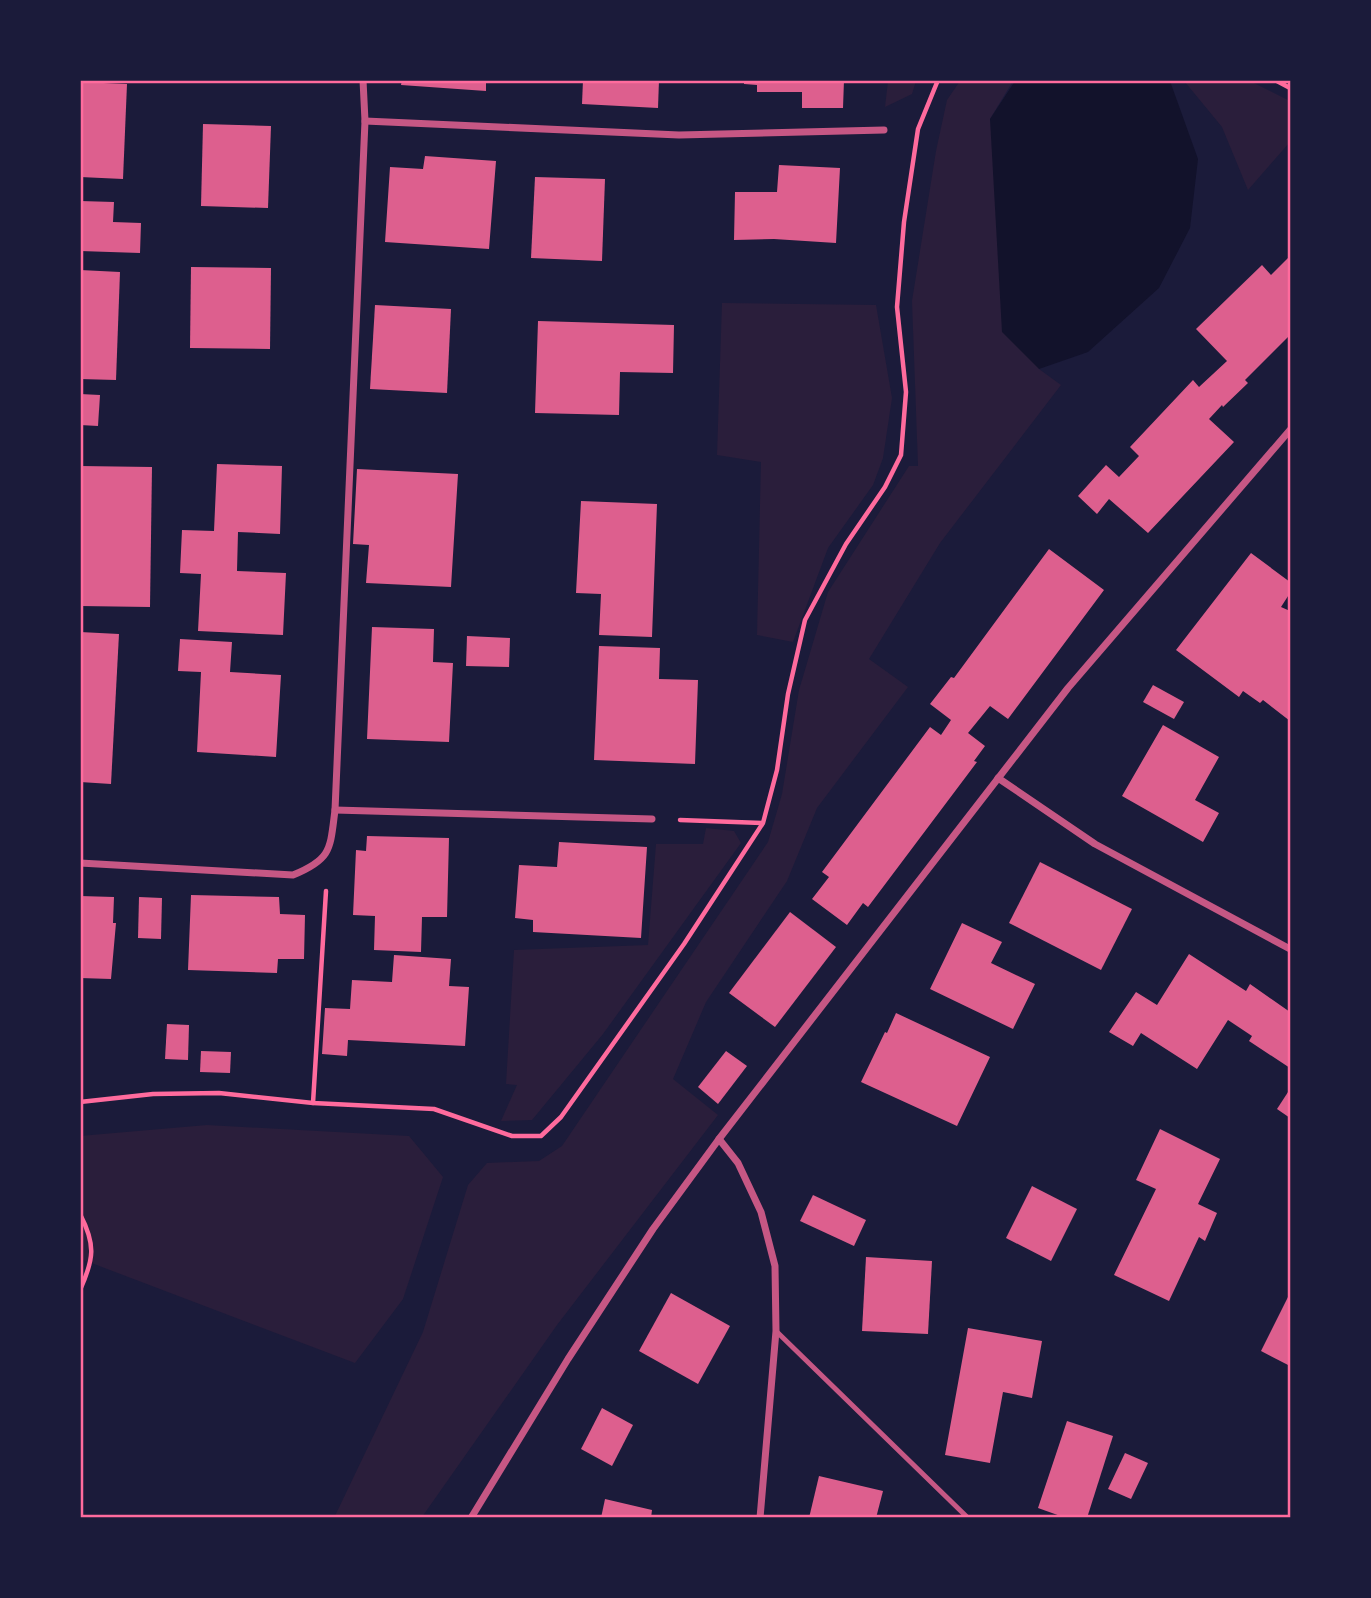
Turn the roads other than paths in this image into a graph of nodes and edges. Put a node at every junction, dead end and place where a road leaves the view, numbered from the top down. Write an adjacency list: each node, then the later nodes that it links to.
1 (363, 80): 2 (street)
2 (365, 121): 3 (street); 6 (street)
3 (884, 130)
4 (1290, 430): 5 (street)
5 (998, 778): 9 (street); 10 (street)
6 (335, 810): 7 (street); 8 (street)
7 (652, 819)
8 (80, 863)
9 (1290, 949)
10 (719, 1139): 11 (street); 12 (street)
11 (776, 1331): 13 (street); 14 (lane)
12 (471, 1517)
13 (760, 1517)
14 (968, 1517)

